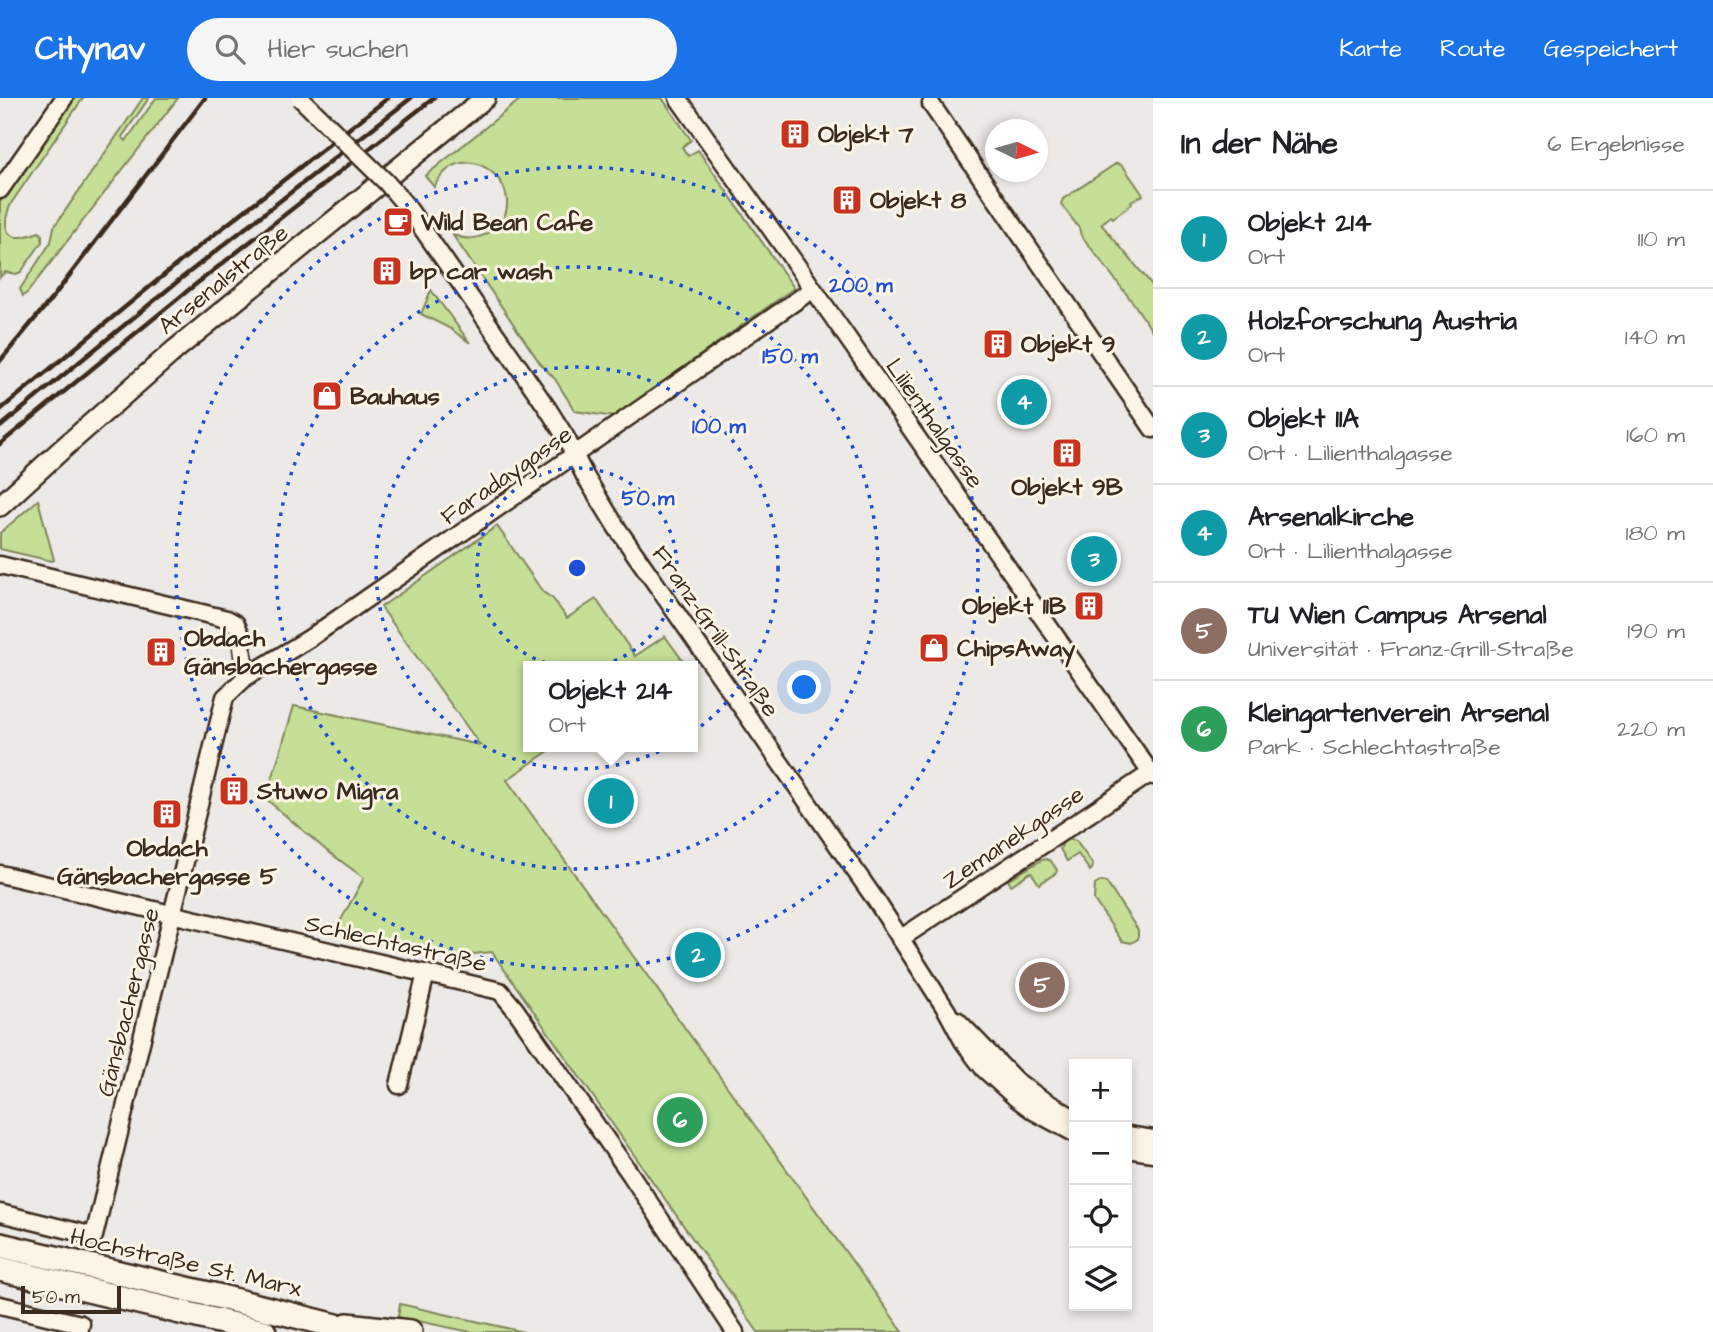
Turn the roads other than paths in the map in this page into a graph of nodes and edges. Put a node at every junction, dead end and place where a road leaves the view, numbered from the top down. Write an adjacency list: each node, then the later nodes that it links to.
1 (64, 98): 6 (street)
2 (300, 98): 9 (street, Franz-Grill-Straße, bridge)
3 (485, 98): 10 (main road, Arsenalstraße)
4 (678, 98): 7 (street, Lilienthalgasse)
5 (930, 104): 8 (street)
6 (0, 190)
7 (813, 289): 9 (street, Faradaygasse); 14 (street, Lilienthalgasse)
8 (1153, 429)
9 (574, 455): 12 (street, Faradaygasse); 17 (street, Franz-Grill-Straße)
10 (0, 506)
11 (0, 565): 12 (street)
12 (246, 677): 13 (street, Faradaygasse)
13 (225, 697): 16 (street, Gänsbachergasse)
14 (1152, 774): 17 (street, Zemanekgasse)
15 (0, 874): 16 (street, Schlechtastraße)
16 (174, 914): 18 (street, Schlechtastraße); 27 (street, Gänsbachergasse)
17 (900, 939): 19 (street, Franz-Grill-Straße)
18 (426, 973): 20 (street); 38 (street, Schlechtastraße)
19 (947, 1012): 21 (street, Franz-Grill-Straße); 22 (street, Franz-Grill-Straße)
20 (399, 1086)
21 (1069, 1115)
22 (1069, 1130)
23 (1132, 1136): 24 (street)
24 (1153, 1139)
25 (1132, 1150): 26 (street)
26 (1153, 1153)
27 (0, 1213)
28 (0, 1245): 32 (highway, Hochstraße St. Marx)
29 (0, 1269): 30 (highway, Hochstraße St. Marx)
30 (102, 1293): 34 (highway); 35 (highway, Hochstraße St. Marx)
31 (0, 1306): 33 (street)
32 (330, 1324): 36 (highway, Hochstraße St. Marx); 37 (highway)
33 (80, 1328)
34 (197, 1332)
35 (264, 1332)
36 (360, 1332)
37 (410, 1332)
38 (735, 1332)

